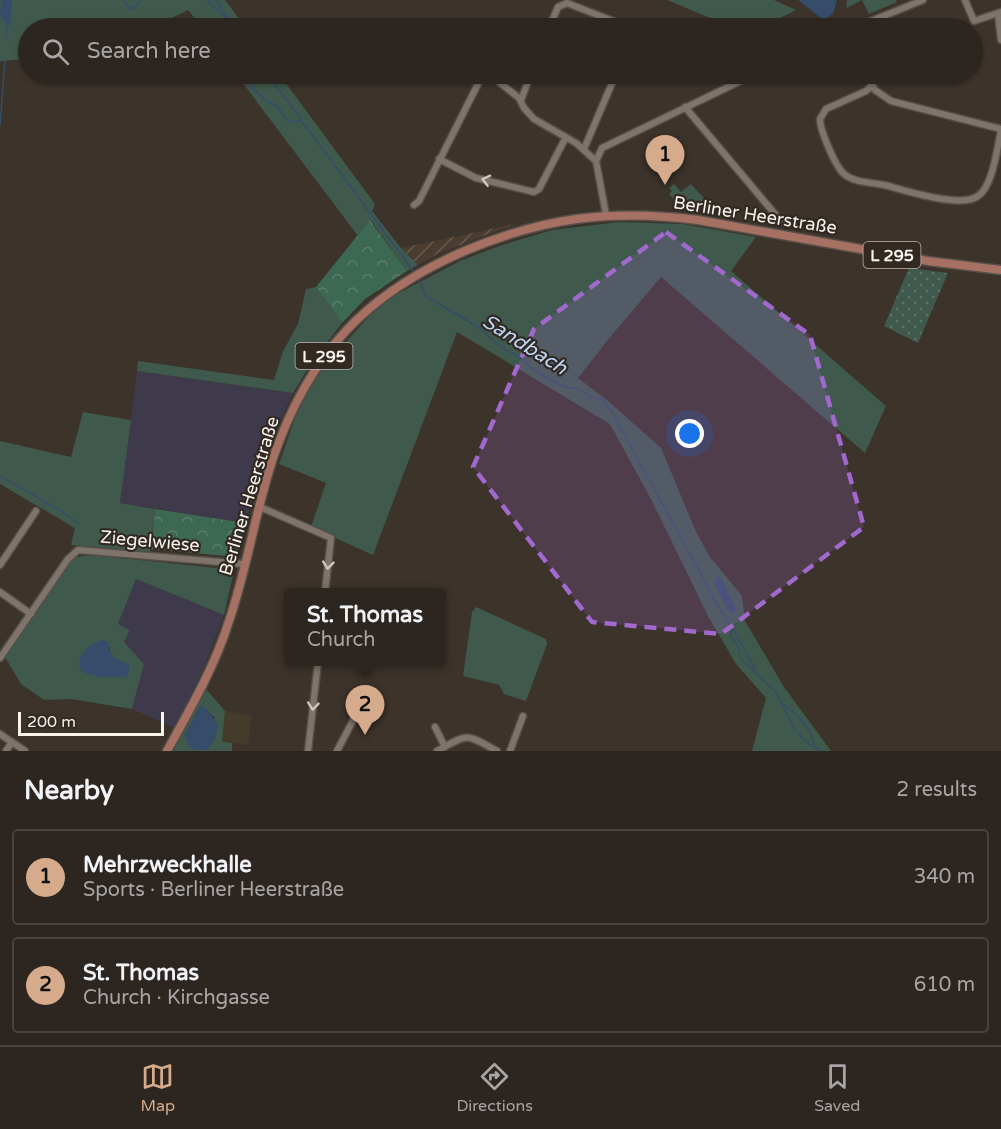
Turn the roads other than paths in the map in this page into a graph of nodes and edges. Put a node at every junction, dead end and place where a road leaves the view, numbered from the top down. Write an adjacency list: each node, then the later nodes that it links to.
1 (923, 0): 6 (street)
2 (964, 0): 7 (street)
3 (999, 13): 8 (street); 9 (street)
4 (553, 18): 5 (street)
5 (605, 18)
6 (879, 18)
7 (973, 18)
8 (983, 18)
9 (1001, 39)
10 (478, 84): 21 (street)
11 (501, 84): 16 (street)
12 (527, 84): 16 (street)
13 (612, 84): 20 (street)
14 (733, 84): 17 (street)
15 (872, 86): 18 (street); 18 (street)
16 (521, 100): 19 (street)
17 (685, 107): 22 (street); 25 (street)
18 (1001, 130)
19 (566, 137): 20 (street); 21 (street, one-way to 21)
20 (584, 149): 22 (street)
21 (440, 159): 23 (street)
22 (596, 161): 24 (street)
23 (414, 205)
24 (606, 215): 26 (main road, Berliner Heerstraße / L 295); 27 (main road, Berliner Heerstraße / L 295)
25 (780, 220)
26 (1001, 270)
27 (260, 507): 29 (main road, Berliner Heerstraße / L 295); 31 (street, one-way to 31)
28 (36, 511): 30 (street)
29 (244, 564): 33 (street, Ziegelwiese); 44 (main road, Berliner Heerstraße / L 295)
30 (0, 565)
31 (325, 588)
32 (0, 592): 33 (street)
33 (31, 614): 34 (street, Ziegelwiese)
34 (0, 658)
35 (318, 666): 45 (street, one-way to 45)
36 (358, 711): 46 (street)
37 (523, 716): 49 (street)
38 (435, 727): 41 (street)
39 (0, 734): 40 (street)
40 (12, 742): 42 (street); 43 (street)
41 (445, 747): 47 (street); 48 (street)
42 (6, 751)
43 (25, 751)
44 (167, 751)
45 (308, 751)
46 (337, 751)
47 (437, 751)
48 (496, 751)
49 (510, 751)

